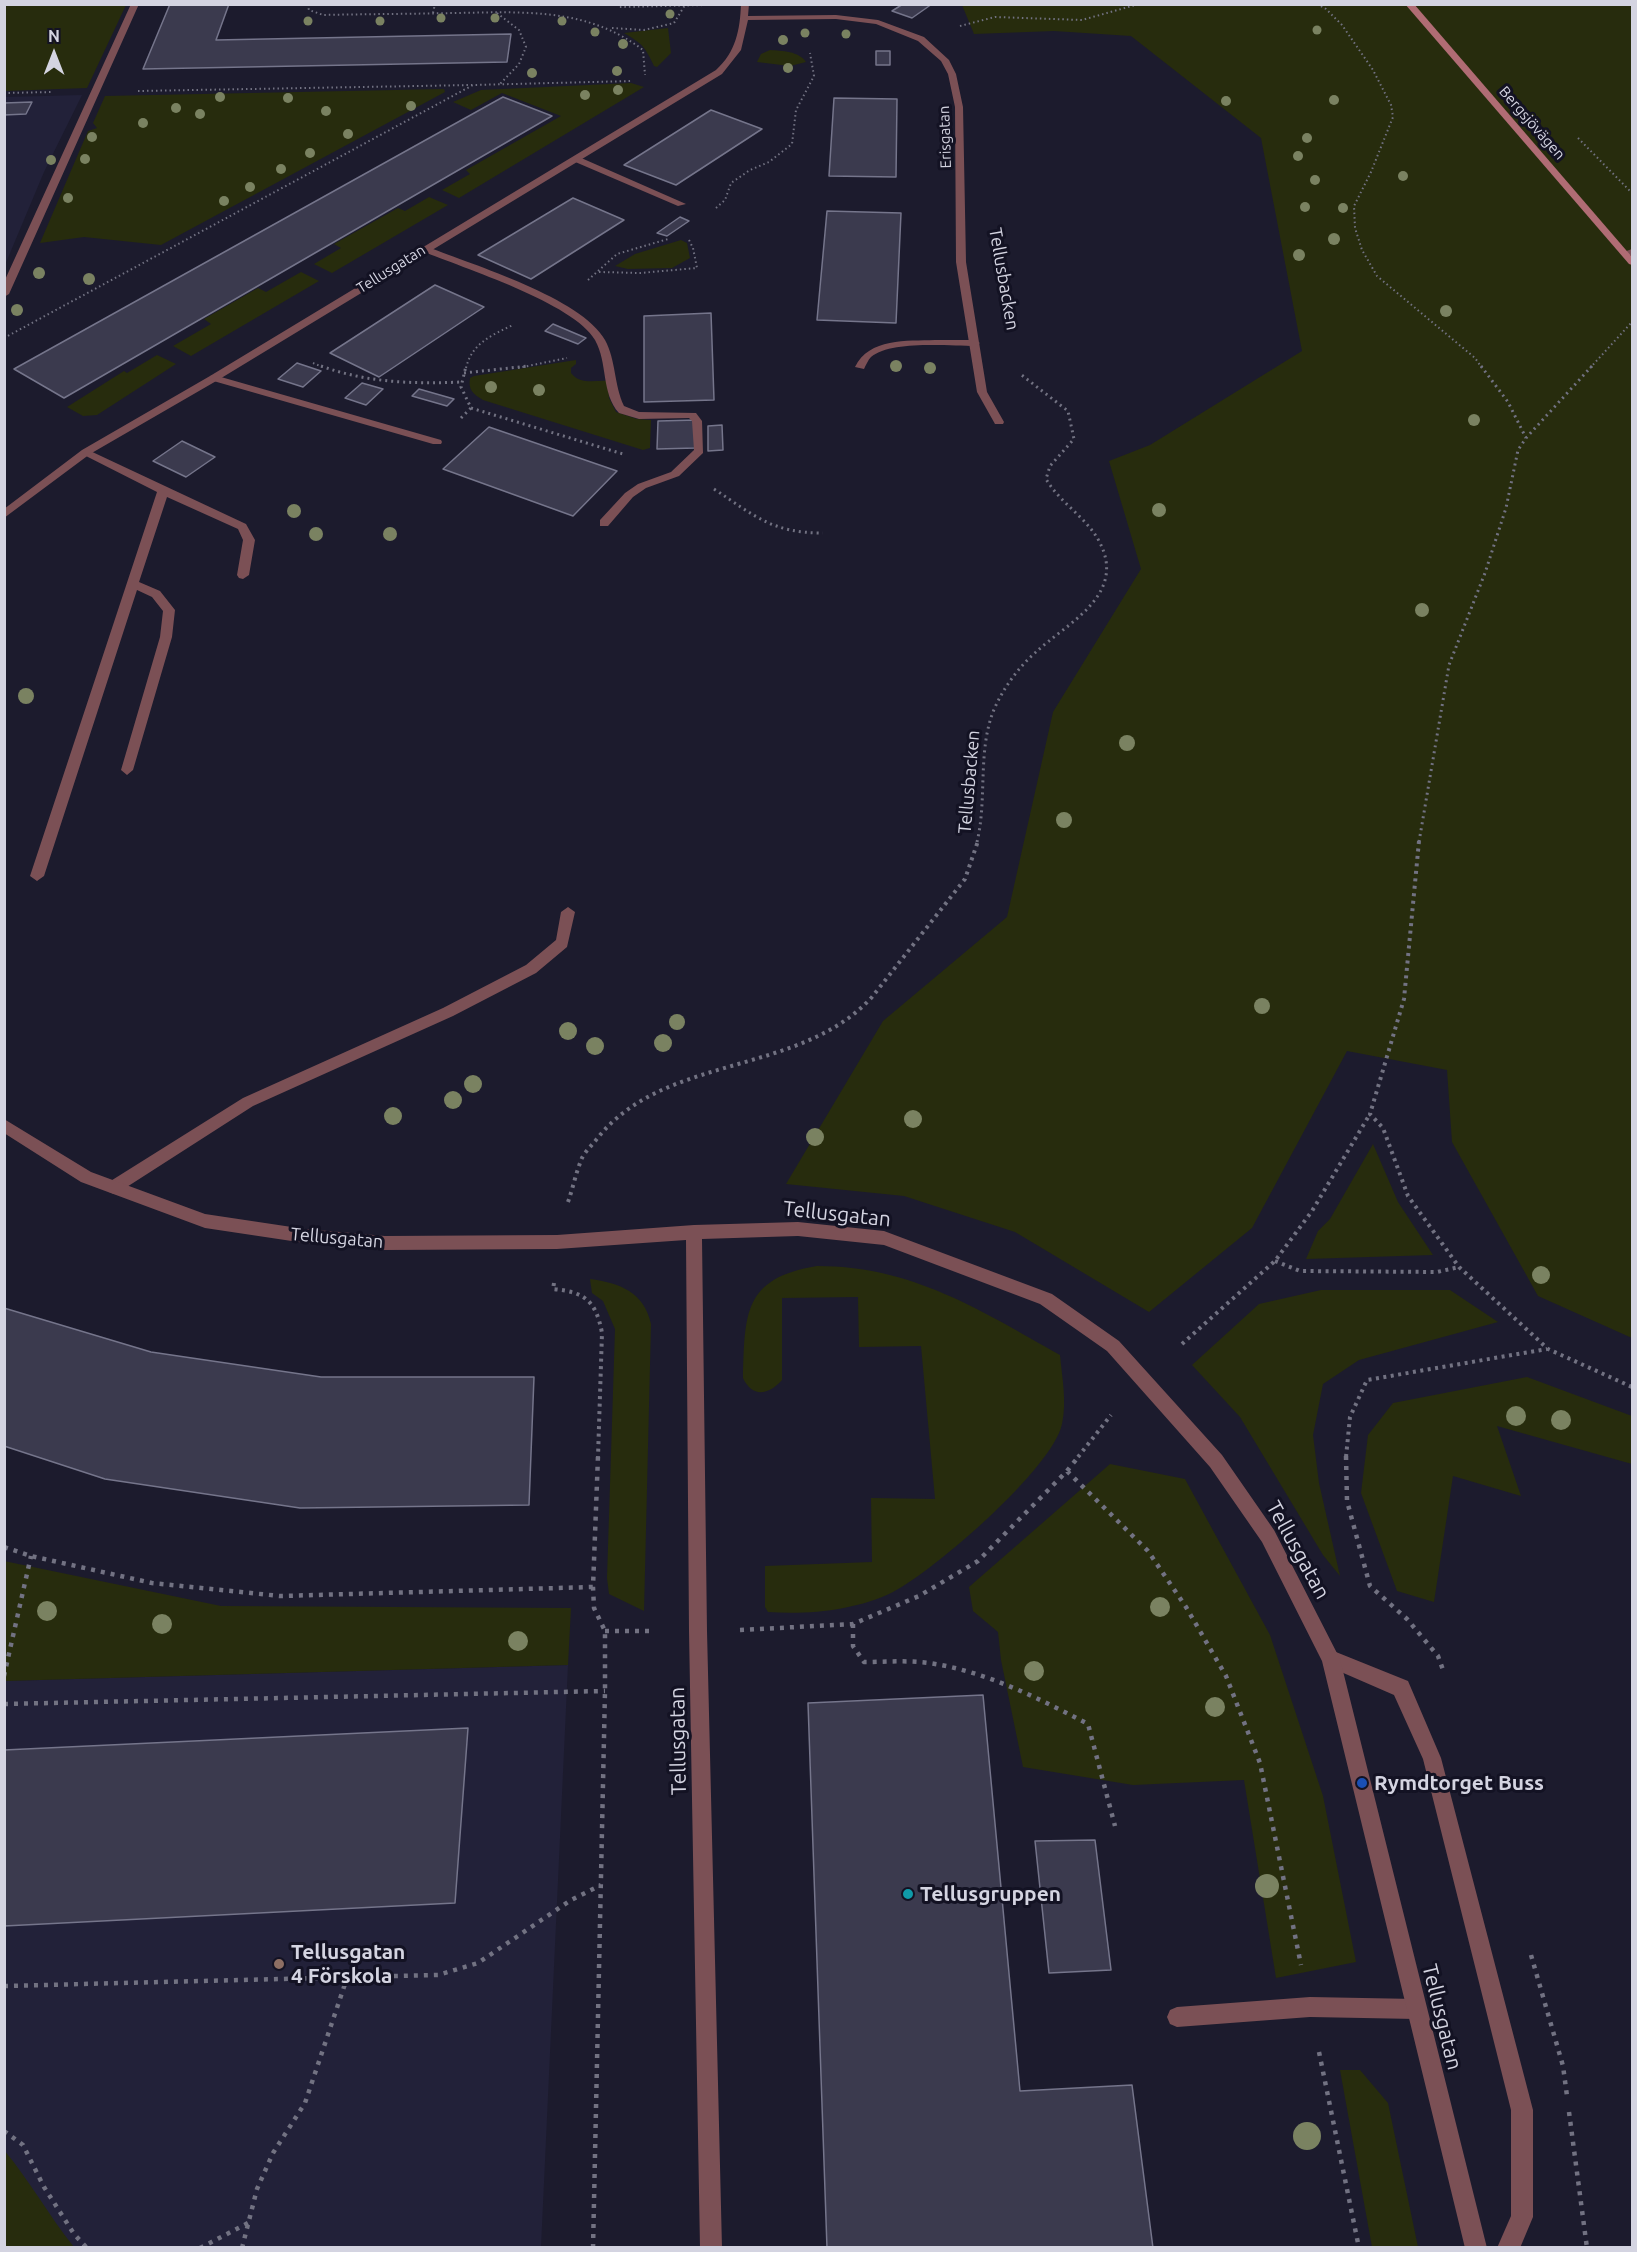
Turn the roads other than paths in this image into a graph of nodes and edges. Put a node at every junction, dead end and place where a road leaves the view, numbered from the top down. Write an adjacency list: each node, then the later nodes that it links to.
1 (135, 4): 10 (street)
2 (745, 4): 4 (street, Tellusgatan)
3 (1408, 4): 8 (main road, Bergsjövägen)
4 (745, 18): 5 (street, Tellusgatan); 11 (street, Erisgatan)
5 (576, 159): 6 (street); 7 (street, Tellusgatan)
6 (681, 204)
7 (425, 249): 13 (street, Tellusgatan); 19 (street)
8 (1629, 253): 9 (main road, Bergsjövägen)
9 (1632, 262)
10 (4, 294)
11 (975, 343): 12 (street); 14 (street, Erisgatan)
12 (860, 367)
13 (214, 378): 15 (street); 16 (street, Tellusgatan)
14 (999, 422)
15 (437, 442)
16 (86, 452): 17 (street); 18 (street, Tellusgatan)
17 (163, 491): 20 (street); 21 (street)
18 (4, 515)
19 (604, 523)
20 (243, 575)
21 (132, 584): 22 (street); 23 (street)
22 (127, 770)
23 (37, 876)
24 (568, 912): 26 (street)
25 (4, 1125): 26 (street, Tellusgatan)
26 (114, 1187): 27 (street, Tellusgatan)
27 (694, 1232): 28 (street, Tellusgatan); 31 (street, Tellusgatan)
28 (1331, 1659): 29 (street, Tellusgatan); 33 (street)
29 (1416, 2009): 30 (street); 32 (street, Tellusgatan)
30 (1177, 2017)
31 (711, 2247)
32 (1476, 2247)
33 (1508, 2247)

